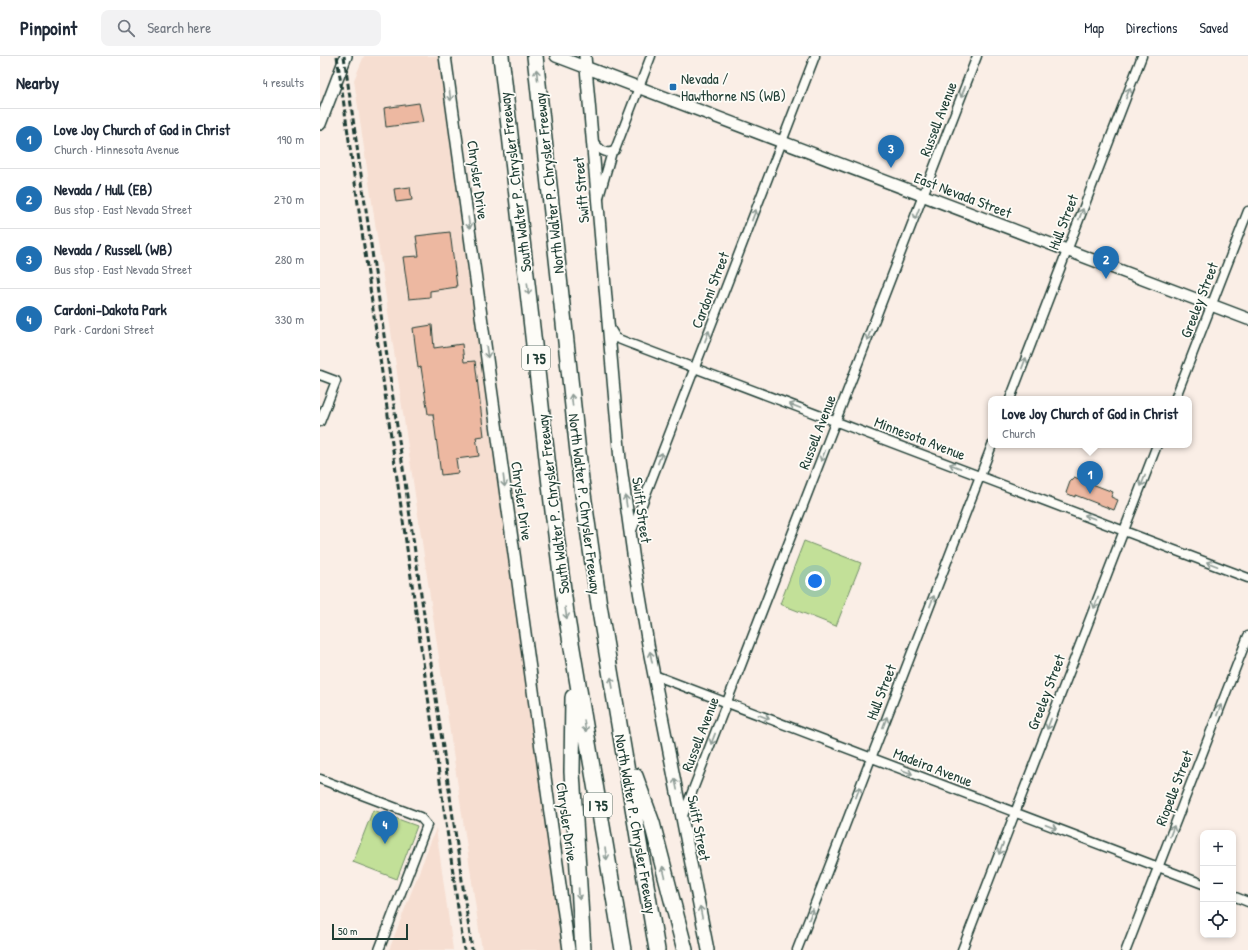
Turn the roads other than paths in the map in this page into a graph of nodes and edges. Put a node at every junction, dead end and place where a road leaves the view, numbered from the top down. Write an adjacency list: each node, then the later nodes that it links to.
1 (346, 56): 13 (main road)
2 (445, 56): 52 (main road, Chrysler Drive, one-way to 52)
3 (501, 56): 39 (highway, South Walter P. Chrysler Freeway / I 75, one-way to 39)
4 (535, 56): 42 (highway, North Walter P. Chrysler Freeway / I 75, one-way to 4)
5 (585, 56): 11 (main road)
6 (651, 56): 12 (street)
7 (815, 56): 15 (street, Cardoni Street)
8 (977, 56): 17 (street, Russell Avenue, one-way to 17)
9 (1142, 56): 20 (street, Hull Street, one-way to 9)
10 (560, 58): 11 (main road, East Nevada Street)
11 (586, 68): 12 (main road, East Nevada Street); 14 (main road, Swift Street)
12 (638, 88): 15 (main road, East Nevada Street); 16 (street)
13 (320, 124)
14 (592, 140): 16 (street); 18 (main road, Swift Street)
15 (782, 143): 17 (main road, East Nevada Street); 26 (street, Cardoni Street, one-way to 15)
16 (612, 152): 18 (street)
17 (923, 196): 20 (main road, East Nevada Street); 30 (street, Russell Avenue, one-way to 30)
18 (598, 204): 23 (main road, Swift Street)
19 (1248, 211): 21 (street, Greeley Street)
20 (1067, 251): 21 (main road, East Nevada Street); 28 (street, Hull Street, one-way to 20)
21 (1212, 305): 22 (main road, East Nevada Street); 29 (street, Greeley Street)
22 (1248, 319)
23 (608, 324): 24 (main road, Swift Street); 25 (street, Minnesota Avenue)
24 (610, 342): 25 (street, Minnesota Avenue); 36 (main road, Swift Street, one-way to 24)
25 (626, 342): 26 (street, Minnesota Avenue)
26 (694, 368): 30 (street, Minnesota Avenue, one-way to 26); 36 (street, Cardoni Street, one-way to 26)
27 (320, 375): 31 (street)
28 (1011, 396)
29 (1176, 396)
30 (836, 421): 34 (street, Minnesota Avenue, one-way to 30); 41 (street, Russell Avenue, one-way to 41)
31 (320, 422)
32 (991, 448): 34 (street, Hull Street)
33 (1156, 448): 35 (street, Greeley Street, one-way to 35)
34 (980, 476): 35 (street, Minnesota Avenue, one-way to 34); 43 (street, Hull Street, one-way to 34)
35 (1124, 530): 37 (street, Minnesota Avenue, one-way to 35); 45 (street, Greeley Street, one-way to 45)
36 (631, 533): 40 (main road, Swift Street, one-way to 36)
37 (1248, 578)
38 (1248, 636): 47 (street, Riopelle Street, one-way to 38)
39 (574, 660): 53 (highway, one-way to 53); 54 (highway, South Walter P. Chrysler Freeway / I 75, one-way to 54)
40 (654, 675): 41 (street, Madeira Avenue); 46 (main road, Swift Street, one-way to 40)
41 (727, 703): 43 (street, Madeira Avenue, one-way to 43); 46 (street, Russell Avenue, one-way to 46)
42 (621, 735): 55 (highway, North Walter P. Chrysler Freeway / I 75); 56 (highway, one-way to 42)
43 (871, 758): 45 (street, Madeira Avenue, one-way to 45); 58 (street, Hull Street, one-way to 43)
44 (320, 779): 51 (street)
45 (1015, 813): 47 (street, Madeira Avenue, one-way to 47); 59 (street, Greeley Street, one-way to 59)
46 (682, 818): 57 (main road, Swift Street, one-way to 46)
47 (1158, 868): 48 (street, Madeira Avenue); 60 (street, Riopelle Street)
48 (1200, 883)
49 (1236, 897): 50 (street)
50 (1248, 902)
51 (379, 950)
52 (569, 950)
53 (583, 950)
54 (623, 950)
55 (657, 950)
56 (685, 950)
57 (708, 950)
58 (797, 950)
59 (962, 950)
60 (1126, 950)

